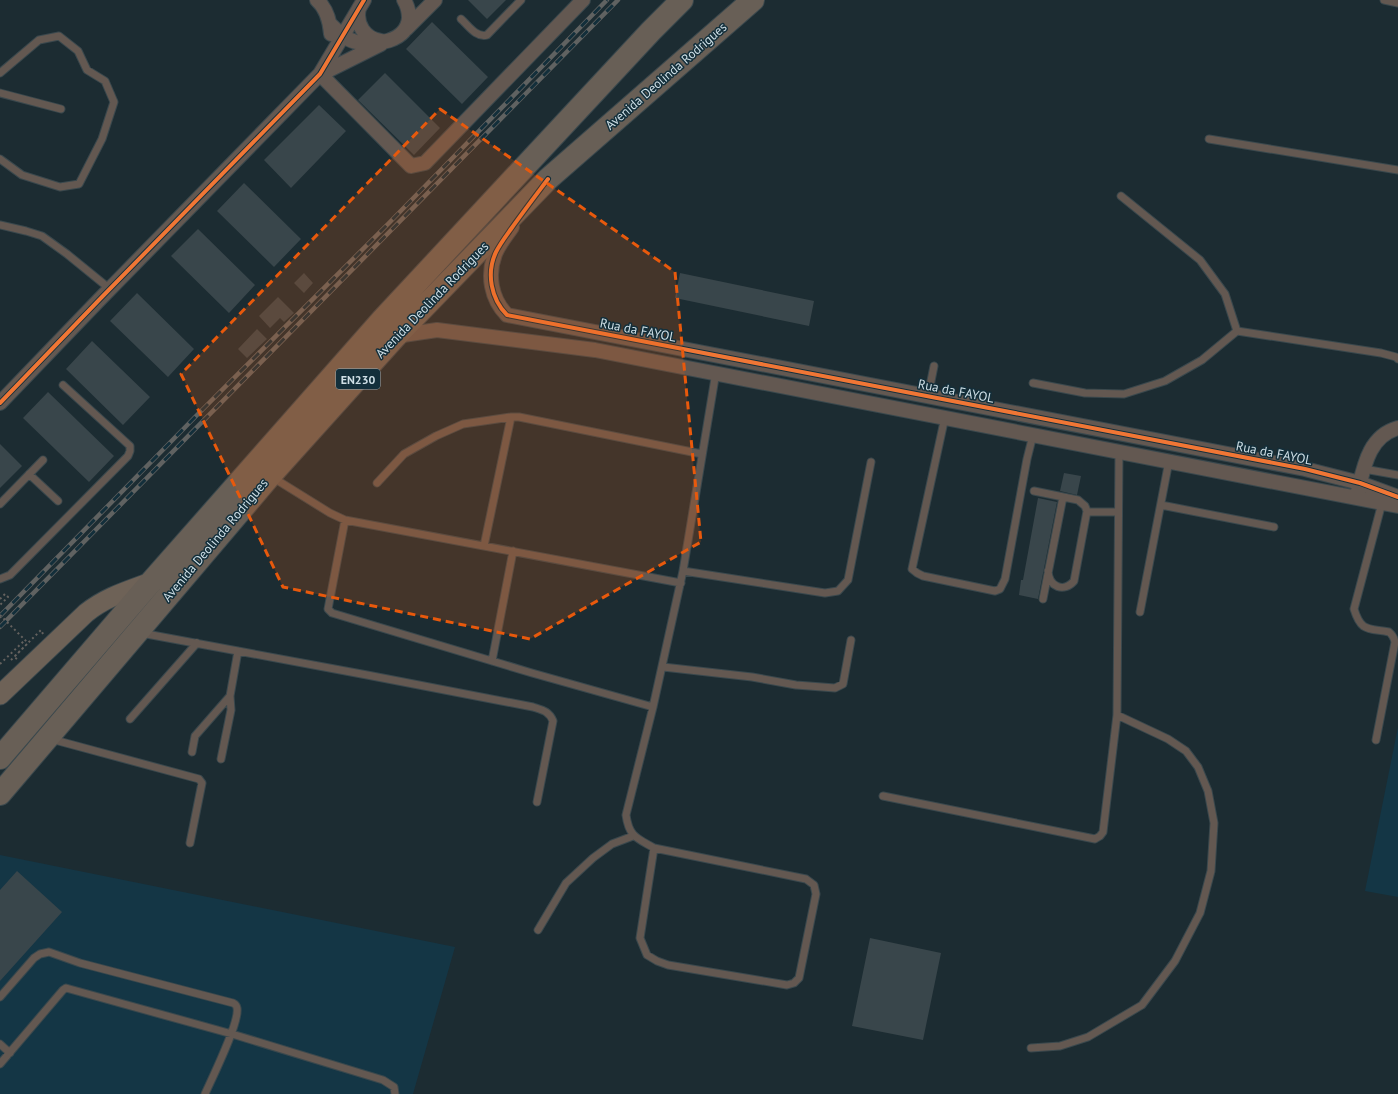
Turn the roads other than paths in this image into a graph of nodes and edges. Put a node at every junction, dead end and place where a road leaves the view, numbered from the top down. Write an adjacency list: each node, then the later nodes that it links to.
1 (317, 0): 12 (street)
2 (404, 0): 13 (street)
3 (435, 0): 13 (street)
4 (522, 0): 11 (lane)
5 (584, 0): 17 (street)
6 (682, 0): 69 (highway, Avenida Deolinda Rodrigues / EN230)
7 (753, 0): 23 (highway, Avenida Deolinda Rodrigues / EN230)
8 (1384, 0): 10 (lane)
9 (362, 2): 14 (street); 15 (street)
10 (1394, 2)
11 (461, 18)
12 (330, 24): 14 (street); 17 (street)
13 (402, 34): 15 (street)
14 (343, 37): 15 (street); 17 (street)
15 (386, 41): 17 (street)
16 (0, 73): 21 (lane)
17 (320, 74): 26 (street)
18 (0, 93): 19 (lane)
19 (61, 109)
20 (1209, 139): 22 (lane)
21 (0, 159)
22 (1398, 170)
23 (548, 179): 28 (highway, Avenida Deolinda Rodrigues / EN230); 34 (street, Rua da FAYOL)
24 (1122, 196): 27 (lane)
25 (0, 226): 26 (lane)
26 (110, 289): 35 (street)
27 (1237, 331): 29 (lane); 32 (lane)
28 (396, 336): 31 (street, Rua da FAYOL); 48 (highway, Avenida Deolinda Rodrigues / EN230)
29 (1398, 359)
30 (934, 366): 34 (lane)
31 (716, 372): 37 (street, Rua da FAYOL); 41 (lane)
32 (1033, 383)
33 (63, 385): 68 (lane)
34 (928, 396): 50 (street, Rua da FAYOL)
35 (0, 403)
36 (512, 417): 41 (lane); 49 (lane); 64 (lane)
37 (945, 417): 39 (street, Rua da FAYOL); 39 (lane)
38 (1398, 428): 45 (street)
39 (1033, 435): 40 (street, Rua da FAYOL)
40 (1119, 451): 43 (street, Rua da FAYOL); 61 (lane)
41 (702, 454): 66 (lane)
42 (43, 460): 46 (lane)
43 (1169, 461): 53 (street, Rua da FAYOL); 58 (lane)
44 (871, 462): 66 (lane)
45 (1364, 469): 47 (lane); 50 (street)
46 (29, 474): 55 (lane); 57 (lane)
47 (1398, 475)
48 (270, 476): 62 (lane); 73 (highway, Avenida Deolinda Rodrigues / EN230)
49 (378, 483)
50 (1360, 483): 53 (street); 54 (street, Rua da FAYOL)
51 (1034, 491): 52 (lane)
52 (1063, 497): 60 (lane); 67 (lane)
53 (1356, 497): 56 (street, Rua da FAYOL)
54 (1398, 497)
55 (58, 501)
56 (1382, 503): 59 (street, Rua da FAYOL); 85 (lane)
57 (0, 504)
58 (1161, 505): 63 (lane); 72 (lane)
59 (1398, 506)
60 (1087, 512): 61 (lane); 67 (lane)
61 (1118, 512): 82 (lane)
62 (345, 520): 64 (lane); 77 (lane)
63 (1274, 527)
64 (484, 546): 65 (lane)
65 (513, 551): 70 (lane); 77 (lane)
66 (683, 571): 70 (lane)
67 (1048, 571): 71 (lane)
68 (0, 579)
69 (151, 582): 79 (main road); 87 (highway, Avenida Deolinda Rodrigues / EN230)
70 (681, 583): 78 (lane)
71 (1044, 599)
72 (1140, 612)
73 (137, 632): 75 (lane); 84 (highway, Avenida Deolinda Rodrigues / EN230)
74 (851, 640): 78 (lane)
75 (197, 643): 76 (lane); 83 (lane)
76 (238, 651): 80 (lane); 91 (lane)
77 (492, 661): 81 (lane)
78 (663, 666): 81 (lane)
79 (0, 695)
80 (230, 696): 86 (lane); 88 (lane)
81 (653, 707): 92 (lane)
82 (1118, 715): 90 (lane); 99 (lane)
83 (130, 719)
84 (47, 738): 89 (highway, Avenida Deolinda Rodrigues / EN230); 93 (lane)
85 (1376, 740)
86 (192, 752)
87 (0, 758)
88 (221, 759)
89 (0, 794)
90 (883, 796)
91 (537, 802)
92 (633, 836): 94 (lane); 95 (lane)
93 (190, 843)
94 (654, 848): 94 (lane)
95 (538, 930)
96 (0, 997): 97 (lane)
97 (232, 1034): 100 (lane); 102 (lane); 103 (lane)
98 (0, 1044): 100 (lane)
99 (1031, 1048)
100 (10, 1053): 101 (lane)
101 (0, 1064)
102 (205, 1094)
103 (396, 1094)

